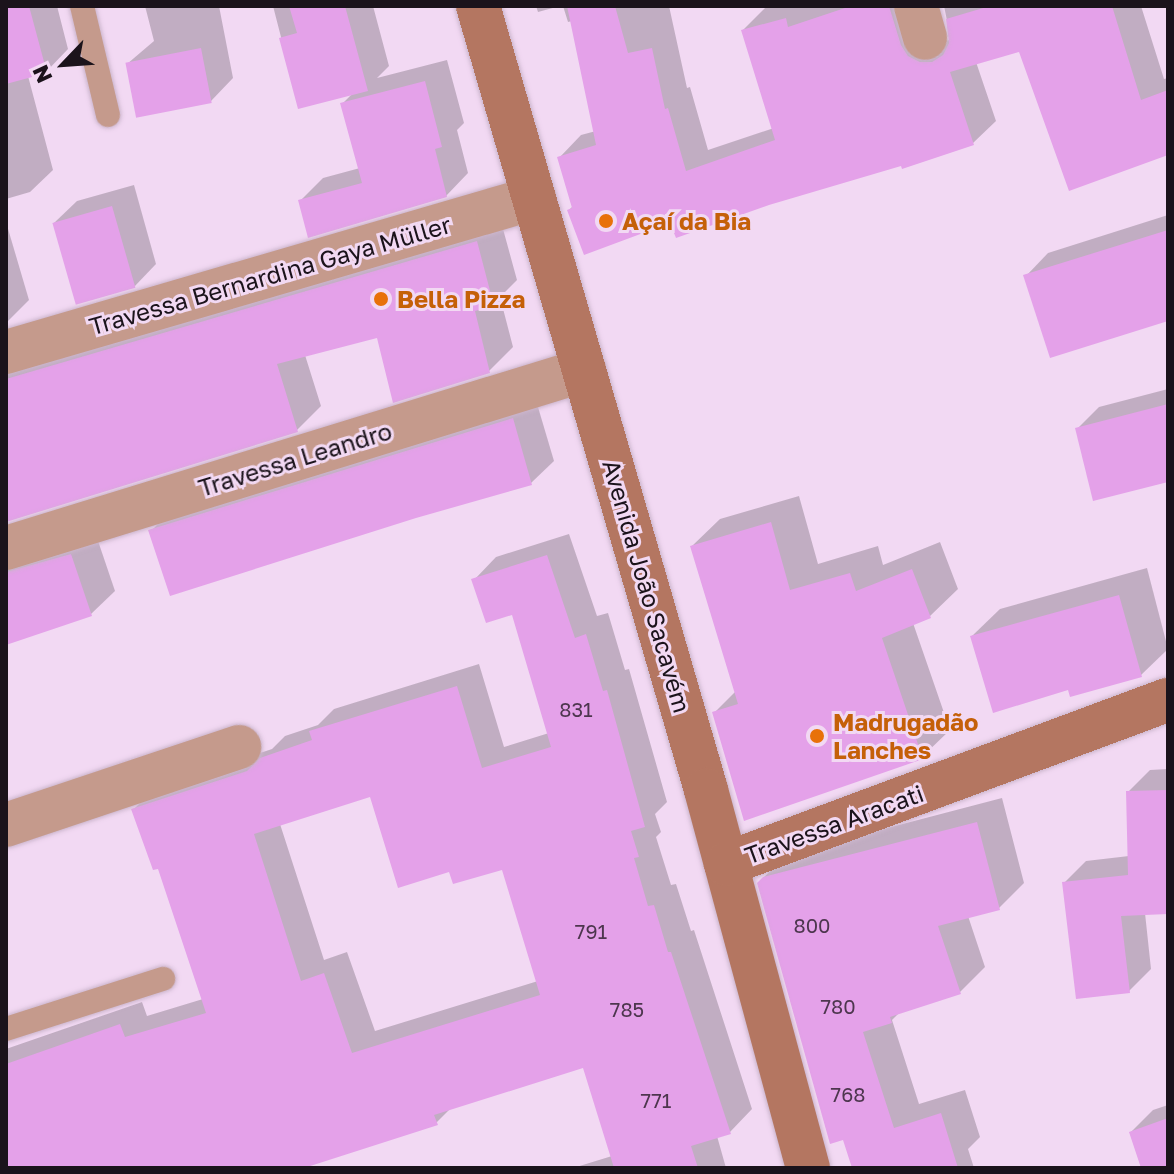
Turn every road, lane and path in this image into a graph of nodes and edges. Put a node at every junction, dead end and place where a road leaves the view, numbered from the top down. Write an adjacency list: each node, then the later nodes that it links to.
1 (82, 6): 3 (lane)
2 (478, 6): 4 (main road, Avenida João Sacavém)
3 (108, 115)
4 (534, 198): 5 (street, Travessa Bernardina Gaya Müller); 6 (main road, Avenida João Sacavém)
5 (6, 352)
6 (584, 370): 7 (street, Travessa Leandro); 11 (main road, Avenida João Sacavém)
7 (6, 548)
8 (1168, 700): 11 (main road, Travessa Aracati)
9 (239, 747): 10 (street)
10 (6, 825)
11 (726, 864): 14 (main road, Avenida João Sacavém)
12 (163, 979): 13 (lane)
13 (6, 1029)
14 (808, 1168)

